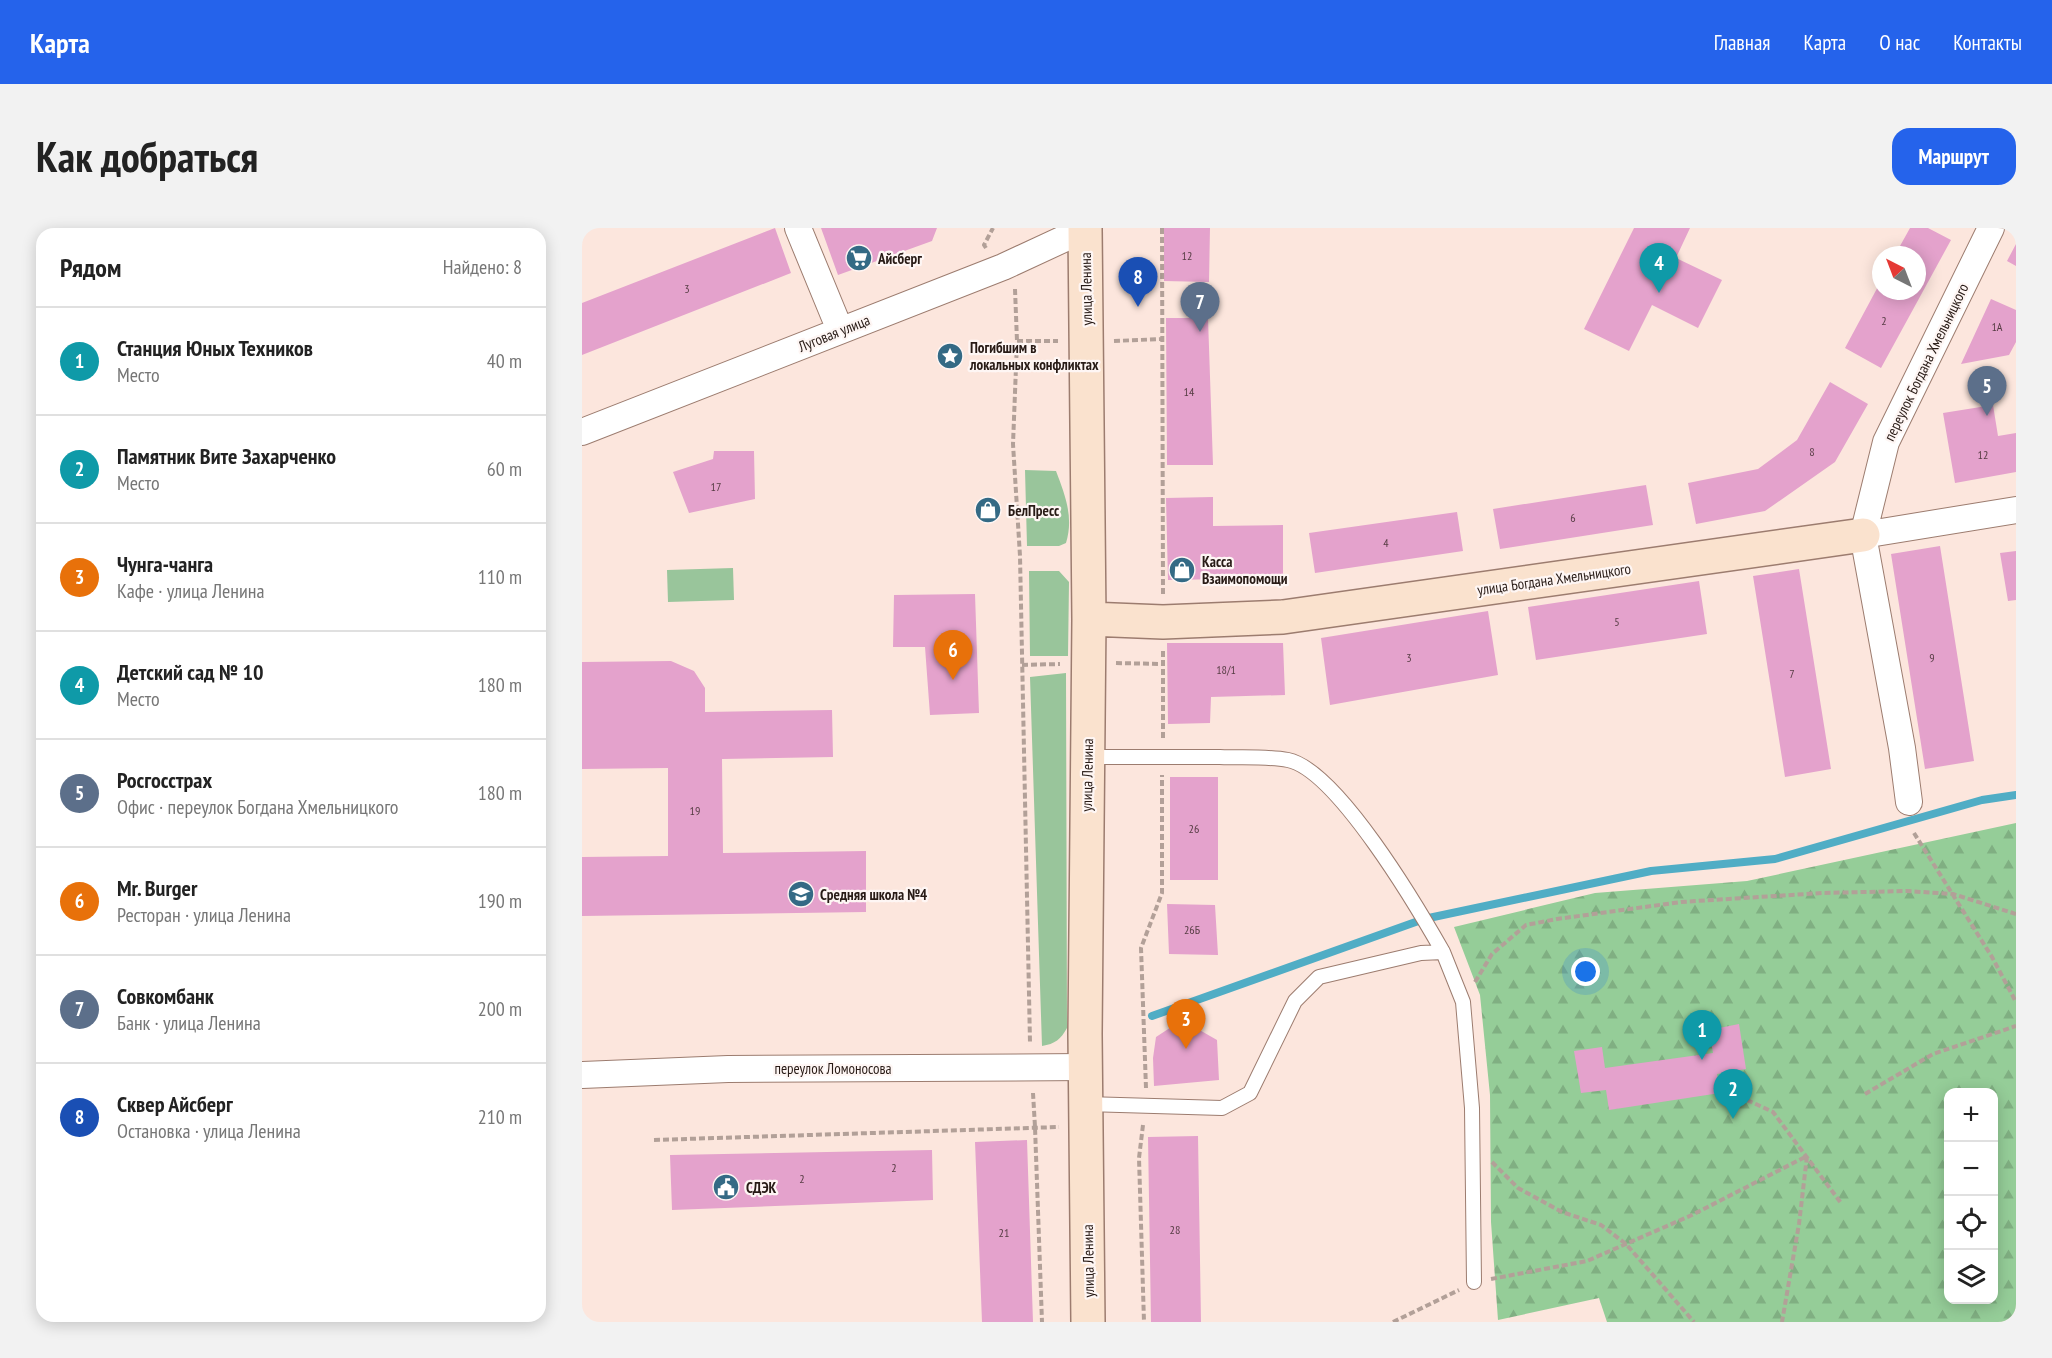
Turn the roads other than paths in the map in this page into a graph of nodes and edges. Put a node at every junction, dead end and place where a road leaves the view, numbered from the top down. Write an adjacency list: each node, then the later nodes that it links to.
1 (798, 228): 4 (street)
2 (1085, 228): 4 (street, Луговая улица); 8 (street, улица Ленина)
3 (1991, 228): 7 (street, переулок Богдана Хмельницкого)
4 (840, 330): 5 (street, Луговая улица)
5 (582, 432)
6 (2016, 510): 7 (street, улица Богдана Хмельницкого)
7 (1863, 535): 8 (street, улица Богдана Хмельницкого); 10 (street)
8 (1089, 619): 9 (street, улица Ленина)
9 (1088, 757): 11 (lane); 12 (street, улица Ленина)
10 (1909, 802)
11 (1443, 952): 14 (lane); 15 (lane)
12 (1085, 1067): 13 (street, переулок Ломоносова); 14 (street, улица Ленина)
13 (582, 1075)
14 (1086, 1116): 16 (street, улица Ленина)
15 (1474, 1282)
16 (1088, 1322)

